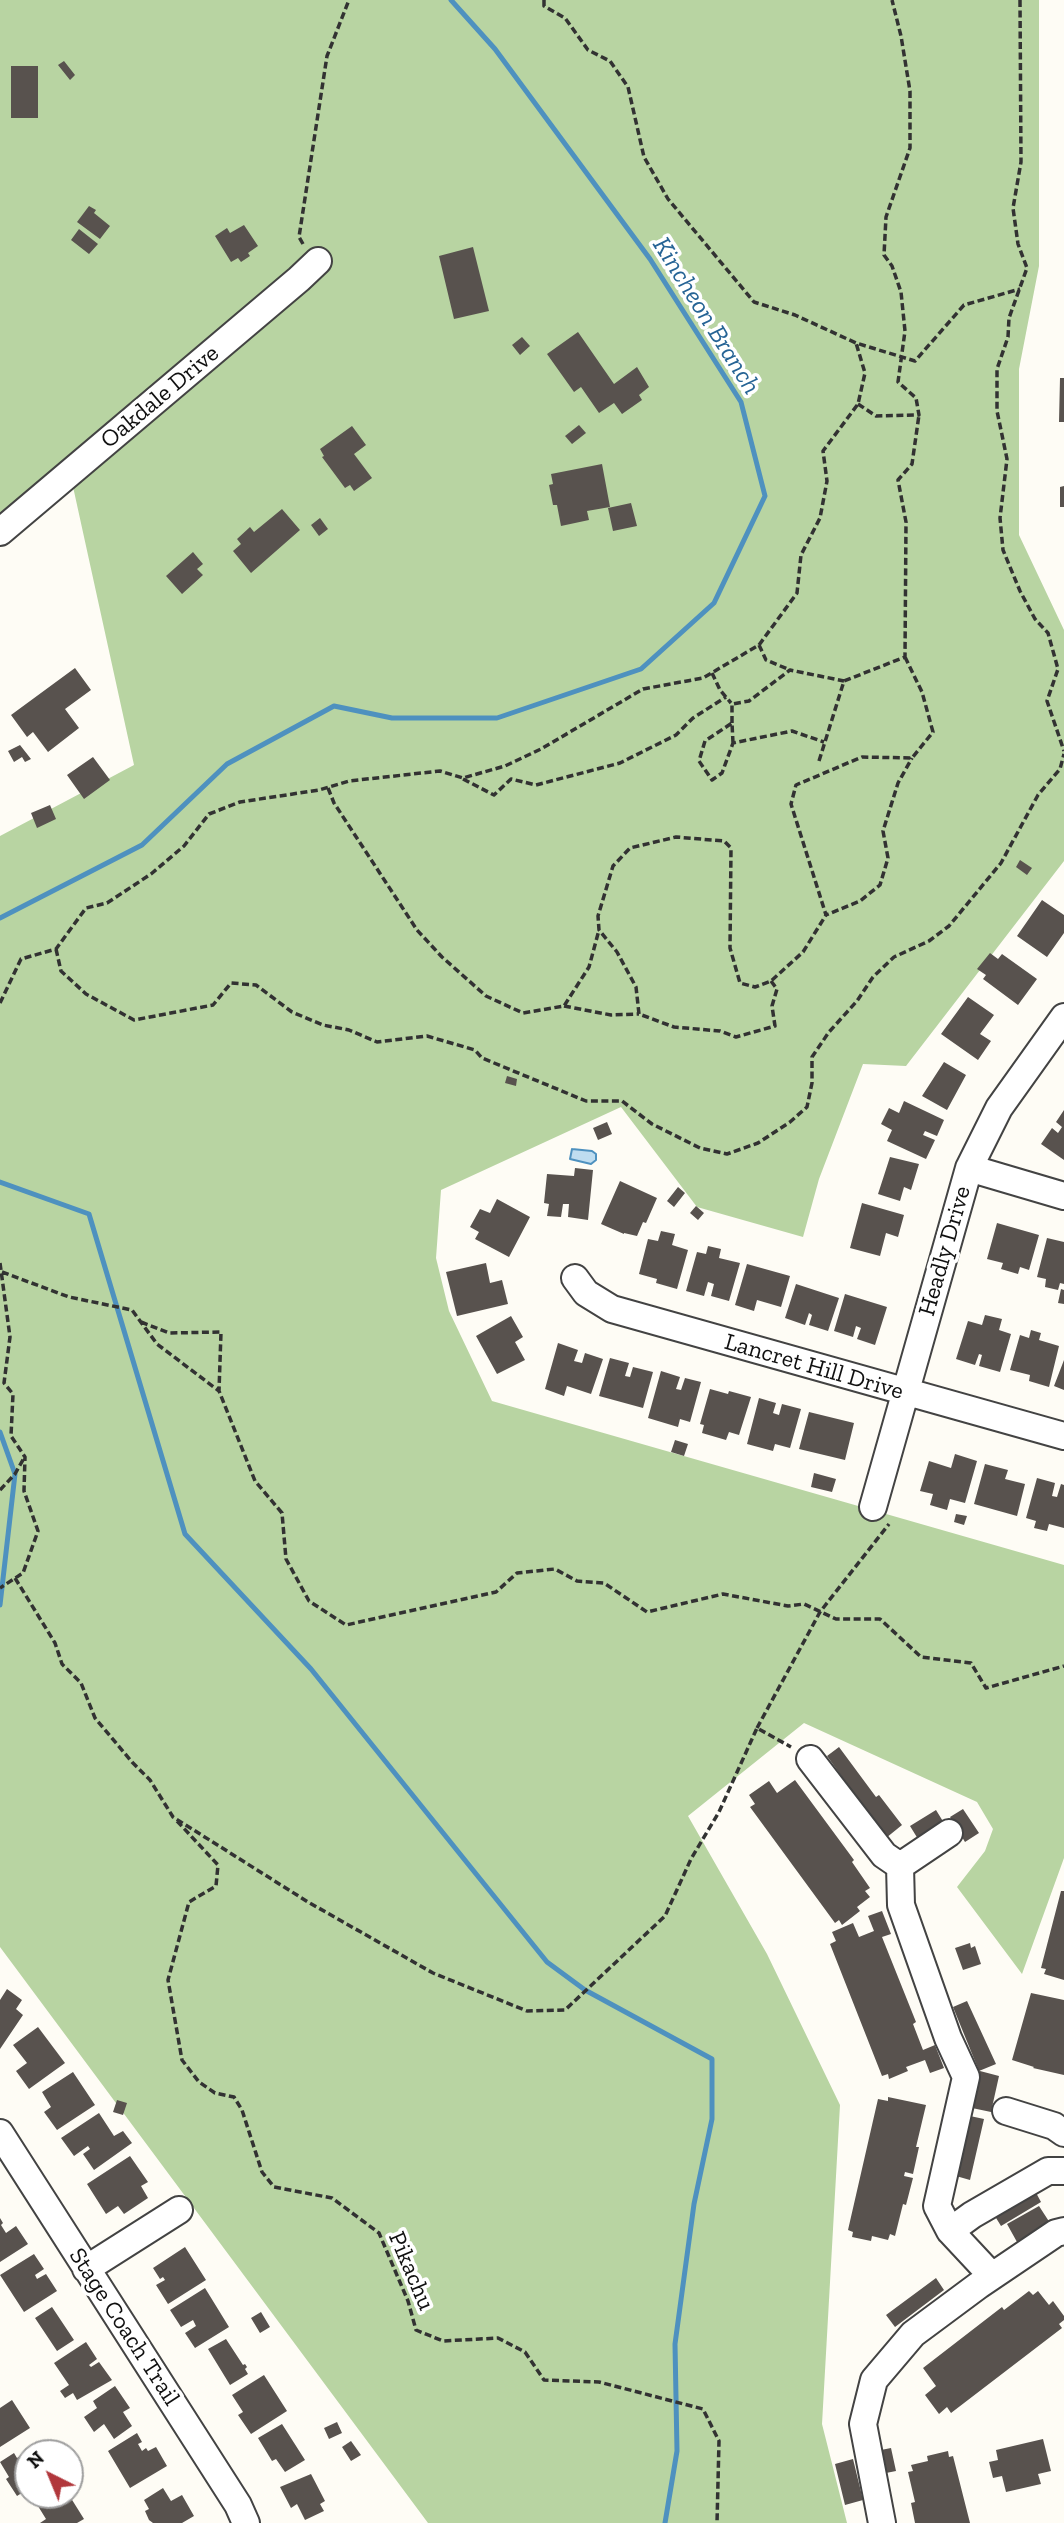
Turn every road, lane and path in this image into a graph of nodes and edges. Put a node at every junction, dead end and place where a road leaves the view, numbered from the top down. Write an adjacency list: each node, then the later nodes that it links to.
1 (349, 0): 5 (path)
2 (544, 0): 7 (path)
3 (891, 0): 8 (path)
4 (1020, 0): 6 (path)
5 (317, 262): 11 (street, Oakdale Drive)
6 (1020, 289): 8 (path); 22 (path)
7 (856, 343): 8 (path); 9 (path)
8 (901, 358): 10 (path)
9 (858, 404): 10 (path); 12 (path)
10 (919, 415): 13 (path)
11 (0, 532)
12 (759, 645): 14 (path); 15 (path)
13 (905, 657): 16 (path); 23 (path)
14 (790, 670): 16 (path); 18 (path)
15 (712, 673): 17 (path); 25 (path)
16 (844, 681): 20 (path)
17 (726, 697): 18 (path); 25 (path)
18 (732, 704): 19 (path)
19 (733, 723): 21 (path); 21 (path)
20 (824, 742): 21 (path); 24 (path)
21 (733, 743)
22 (1064, 752): 29 (path)
23 (912, 758): 27 (path); 27 (path)
24 (819, 761)
25 (463, 778): 26 (path)
26 (328, 788): 29 (path); 32 (path)
27 (827, 915): 30 (path)
28 (599, 930): 30 (path); 32 (path); 33 (path)
29 (56, 949): 31 (path)
30 (771, 981): 33 (path)
31 (0, 1003)
32 (564, 1006): 33 (path)
33 (639, 1014)
34 (1064, 1017): 35 (street, Headly Drive)
35 (969, 1168): 36 (street); 42 (street, Headly Drive)
36 (1064, 1196)
37 (0, 1263): 38 (path)
38 (2, 1272): 40 (path); 44 (path)
39 (575, 1278): 42 (street, Lancret Hill Drive)
40 (141, 1322): 41 (path); 41 (path)
41 (219, 1391): 49 (path)
42 (904, 1392): 43 (street, Lancret Hill Drive); 46 (street, Headly Drive)
43 (1064, 1436)
44 (25, 1457): 45 (path); 47 (path)
45 (0, 1490)
46 (884, 1510): 49 (path)
47 (15, 1578): 48 (path); 53 (path)
48 (0, 1588)
49 (820, 1612): 50 (path); 51 (path)
50 (1064, 1666)
51 (757, 1728): 52 (path); 53 (path)
52 (810, 1759): 55 (street)
53 (173, 1817): 66 (path, Pikachu)
54 (949, 1833): 55 (street)
55 (900, 1866): 61 (street)
56 (1006, 2111): 58 (street)
57 (0, 2133): 63 (street, Stage Coach Trail)
58 (1064, 2133)
59 (1064, 2171): 61 (street)
60 (180, 2210): 63 (street)
61 (950, 2231): 64 (street)
62 (1064, 2231): 64 (street)
63 (86, 2269): 65 (street, Stage Coach Trail)
64 (992, 2276): 67 (street)
65 (246, 2523)
66 (717, 2523)
67 (882, 2523)

